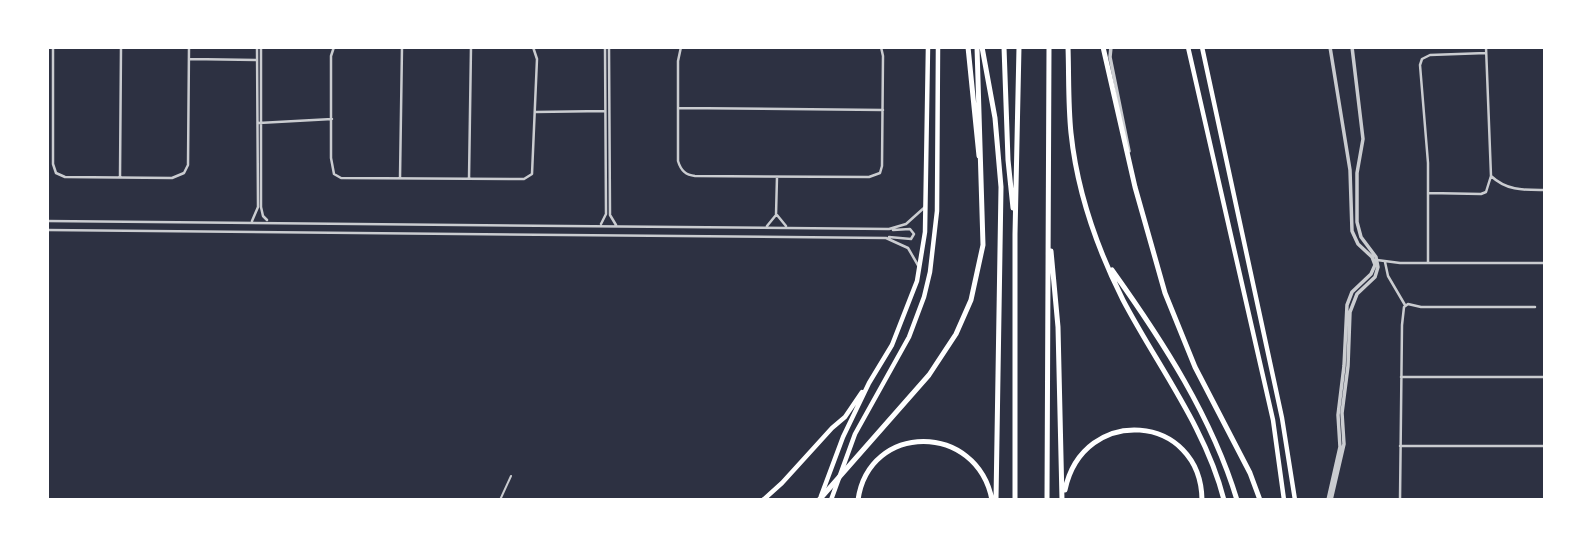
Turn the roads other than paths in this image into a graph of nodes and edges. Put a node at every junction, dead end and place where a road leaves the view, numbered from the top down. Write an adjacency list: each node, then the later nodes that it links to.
1 (53, 47): 43 (street)
2 (121, 47): 43 (street)
3 (190, 47): 29 (street)
4 (259, 47): 30 (street)
5 (334, 47): 36 (street)
6 (402, 47): 45 (street)
7 (471, 47): 46 (street)
8 (533, 47): 34 (street)
9 (607, 47): 35 (street)
10 (681, 47): 32 (street)
11 (881, 47): 33 (street)
12 (928, 47): 49 (main road)
13 (939, 47): 80 (main road)
14 (968, 47): 41 (highway)
15 (979, 47): 41 (highway); 82 (highway)
16 (1004, 47): 52 (highway)
17 (1019, 47): 52 (highway)
18 (1049, 47): 62 (highway)
19 (1068, 47): 63 (highway)
20 (1103, 47): 40 (highway)
21 (1111, 47): 40 (street)
22 (1188, 47): 90 (main road)
23 (1202, 47): 31 (main road)
24 (1208, 47): 31 (main road)
25 (1330, 47): 38 (street)
26 (1352, 47): 39 (street)
27 (1486, 47): 28 (street)
28 (1486, 53): 42 (street); 48 (street)
29 (190, 59): 30 (street); 43 (street)
30 (259, 60): 37 (street)
31 (1205, 60): 91 (main road)
32 (678, 108): 33 (street); 44 (street)
33 (883, 110): 44 (street)
34 (536, 111): 35 (street); 46 (street)
35 (606, 111): 55 (street); 56 (street)
36 (332, 119): 37 (street); 45 (street)
37 (258, 123): 53 (street); 54 (street)
38 (1349, 162): 39 (street); 64 (street)
39 (1359, 162): 64 (street)
40 (1130, 164): 89 (highway)
41 (980, 168): 79 (highway)
42 (1491, 176): 47 (street); 48 (street)
43 (120, 177)
44 (777, 177): 50 (street)
45 (400, 178): 46 (street)
46 (469, 178)
47 (1545, 190)
48 (1429, 194): 66 (street)
49 (927, 204): 59 (street); 68 (main road)
50 (777, 212): 57 (street); 58 (street)
51 (47, 219): 53 (street)
52 (1016, 220): 83 (highway)
53 (251, 221): 54 (street)
54 (271, 221): 55 (street)
55 (600, 225): 56 (street)
56 (616, 225): 57 (street)
57 (765, 227): 58 (street)
58 (789, 227): 59 (street)
59 (884, 229): 61 (street)
60 (47, 230): 61 (street)
61 (886, 238): 68 (street)
62 (1049, 238): 84 (highway); 85 (highway)
63 (1105, 258): 87 (highway); 88 (highway)
64 (1375, 260): 65 (street); 92 (street)
65 (1385, 262): 66 (street); 69 (street)
66 (1428, 263): 67 (street)
67 (1545, 263)
68 (920, 270): 73 (main road)
69 (1405, 305): 70 (street); 71 (street)
70 (1535, 307)
71 (1401, 377): 72 (street); 74 (street)
72 (1545, 377)
73 (869, 383): 78 (main road); 79 (main road)
74 (1400, 446): 75 (street); 93 (street)
75 (1545, 446)
76 (511, 476): 77 (lane)
77 (500, 500)
78 (763, 500)
79 (819, 500)
80 (831, 500)
81 (858, 500): 82 (highway)
82 (994, 500)
83 (1016, 500)
84 (1046, 500)
85 (1062, 500): 86 (highway)
86 (1202, 500)
87 (1224, 500)
88 (1237, 500)
89 (1261, 500)
90 (1284, 500)
91 (1295, 500)
92 (1329, 500)
93 (1400, 500)

